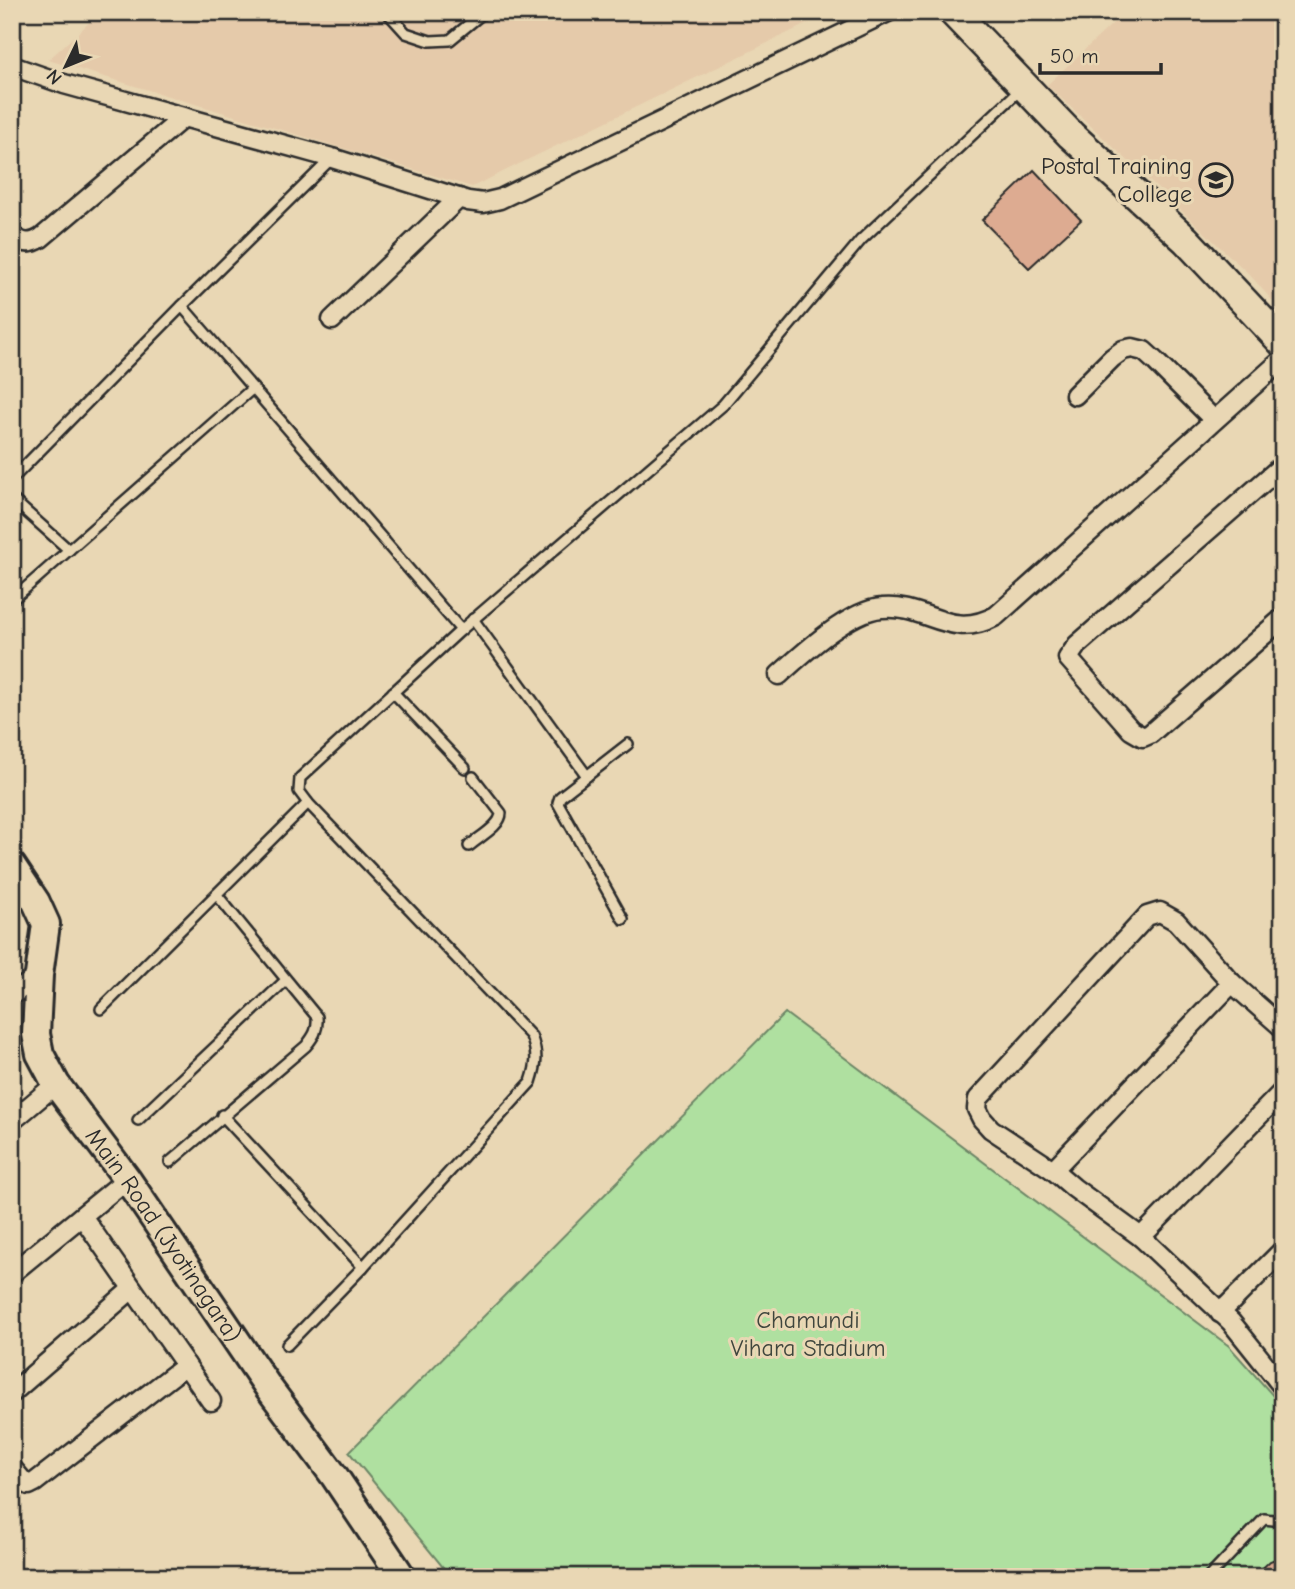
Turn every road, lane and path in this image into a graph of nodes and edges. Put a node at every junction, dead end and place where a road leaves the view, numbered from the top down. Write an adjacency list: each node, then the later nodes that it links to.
1 (387, 12): 2 (lane)
2 (484, 12)
3 (888, 12): 9 (street)
4 (953, 12): 6 (main road)
5 (12, 66): 7 (street)
6 (1024, 86): 13 (main road); 24 (lane)
7 (184, 117): 8 (street); 10 (street)
8 (332, 158): 9 (street); 11 (lane)
9 (459, 198): 12 (street)
10 (12, 234)
11 (182, 306): 15 (lane); 19 (lane)
12 (332, 320)
13 (1283, 343)
14 (1283, 359): 17 (street)
15 (253, 388): 21 (lane); 25 (lane)
16 (1075, 395): 17 (street)
17 (1214, 420): 26 (street)
18 (1283, 465): 23 (street)
19 (12, 479)
20 (12, 499): 21 (lane)
21 (69, 550): 22 (lane)
22 (12, 600)
23 (1283, 618)
24 (473, 619): 25 (lane); 30 (lane)
25 (461, 630): 27 (lane)
26 (779, 675)
27 (393, 692): 29 (lane); 32 (lane)
28 (628, 744): 30 (lane)
29 (465, 768)
30 (587, 776): 36 (lane)
31 (473, 777): 33 (lane)
32 (308, 803): 35 (lane); 54 (lane)
33 (469, 846)
34 (12, 866): 37 (street, Main Road (Jyotinagara))
35 (217, 895): 38 (lane); 41 (lane)
36 (623, 919)
37 (39, 975): 40 (street); 43 (street, Main Road (Jyotinagara))
38 (286, 980): 45 (lane); 46 (lane)
39 (1232, 983): 42 (street); 49 (street); 49 (street)
40 (12, 995)
41 (101, 1009)
42 (1283, 1028)
43 (56, 1084): 47 (street); 50 (street, Main Road (Jyotinagara))
44 (1283, 1091): 52 (street)
45 (222, 1115): 48 (lane); 54 (lane)
46 (138, 1120)
47 (12, 1121)
48 (170, 1162)
49 (1053, 1170): 52 (street)
50 (127, 1179): 51 (street); 65 (street, Main Road (Jyotinagara))
51 (82, 1216): 55 (street); 56 (street)
52 (1141, 1237): 57 (street)
53 (1283, 1250): 57 (street)
54 (363, 1267): 58 (lane)
55 (12, 1273)
56 (132, 1289): 59 (street); 61 (street)
57 (1220, 1313): 60 (street)
58 (287, 1345)
59 (186, 1365): 62 (street); 63 (street)
60 (1283, 1387)
61 (12, 1392)
62 (211, 1401)
63 (12, 1468)
64 (1283, 1521): 66 (lane)
65 (402, 1577)
66 (1209, 1577)

